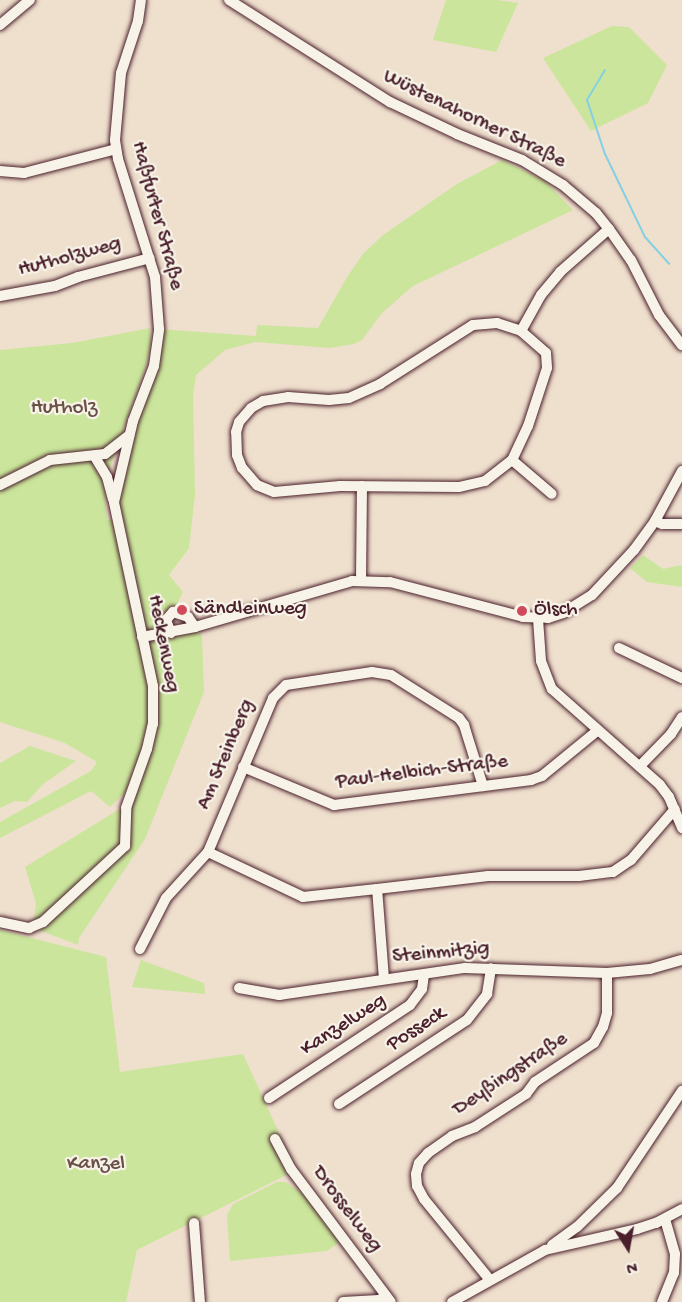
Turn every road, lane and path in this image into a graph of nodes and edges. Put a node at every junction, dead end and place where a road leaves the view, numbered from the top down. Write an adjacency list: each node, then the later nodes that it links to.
1 (30, 0): 4 (street)
2 (141, 0): 5 (street, Haßfurter Straße)
3 (229, 0): 7 (street, Wüstenahorner Straße)
4 (0, 25)
5 (116, 149): 6 (street); 8 (street, Haßfurter Straße)
6 (0, 171)
7 (609, 229): 10 (street); 11 (street, Wüstenahorner Straße)
8 (150, 258): 9 (street, Hutholzweg); 12 (street, Haßfurter Straße)
9 (0, 296)
10 (521, 332): 14 (street); 17 (street)
11 (682, 345)
12 (129, 435): 13 (street); 19 (street, Heckenweg)
13 (95, 456): 16 (street); 19 (street)
14 (512, 460): 17 (street); 18 (street)
15 (682, 471): 20 (street)
16 (0, 485)
17 (362, 486): 22 (street)
18 (552, 494)
19 (114, 502): 26 (street, Heckenweg)
20 (655, 521): 21 (street); 23 (street)
21 (682, 524)
22 (361, 580): 23 (street); 24 (street)
23 (538, 619): 30 (street)
24 (195, 627): 25 (street); 25 (street)
25 (171, 633): 26 (street)
26 (142, 637): 38 (street, Heckenweg)
27 (619, 648): 28 (street)
28 (682, 678)
29 (682, 717): 31 (street)
30 (597, 732): 31 (street); 33 (street, Paul-Helbich-Straße)
31 (640, 765): 34 (street)
32 (243, 767): 33 (street, Paul-Helbich-Straße); 33 (street, Am Steinberg); 36 (street, Am Steinberg)
33 (483, 786)
34 (675, 809): 35 (street); 37 (street)
35 (682, 828)
36 (208, 852): 37 (street); 39 (street, Am Steinberg)
37 (378, 889): 44 (street)
38 (0, 922)
39 (140, 949)
40 (682, 960): 42 (street, Steinmitzig)
41 (491, 968): 42 (street, Steinmitzig); 43 (street, Steinmitzig); 48 (street, Posseck)
42 (607, 973): 56 (street, Deyßingstraße)
43 (424, 974): 44 (street, Steinmitzig); 47 (street, Kanzelweg)
44 (384, 979): 45 (street, Steinmitzig)
45 (239, 988)
46 (682, 1091): 53 (street)
47 (269, 1098)
48 (339, 1104)
49 (275, 1139): 57 (street, Drosselweg)
50 (682, 1209): 51 (street)
51 (665, 1218): 54 (street); 61 (street)
52 (194, 1223): 58 (street)
53 (576, 1228): 54 (street); 55 (street)
54 (575, 1241): 55 (street)
55 (545, 1250): 56 (street)
56 (490, 1280): 60 (street)
57 (388, 1299): 59 (street)
58 (200, 1302)
59 (343, 1302)
60 (452, 1302)
61 (662, 1302)

